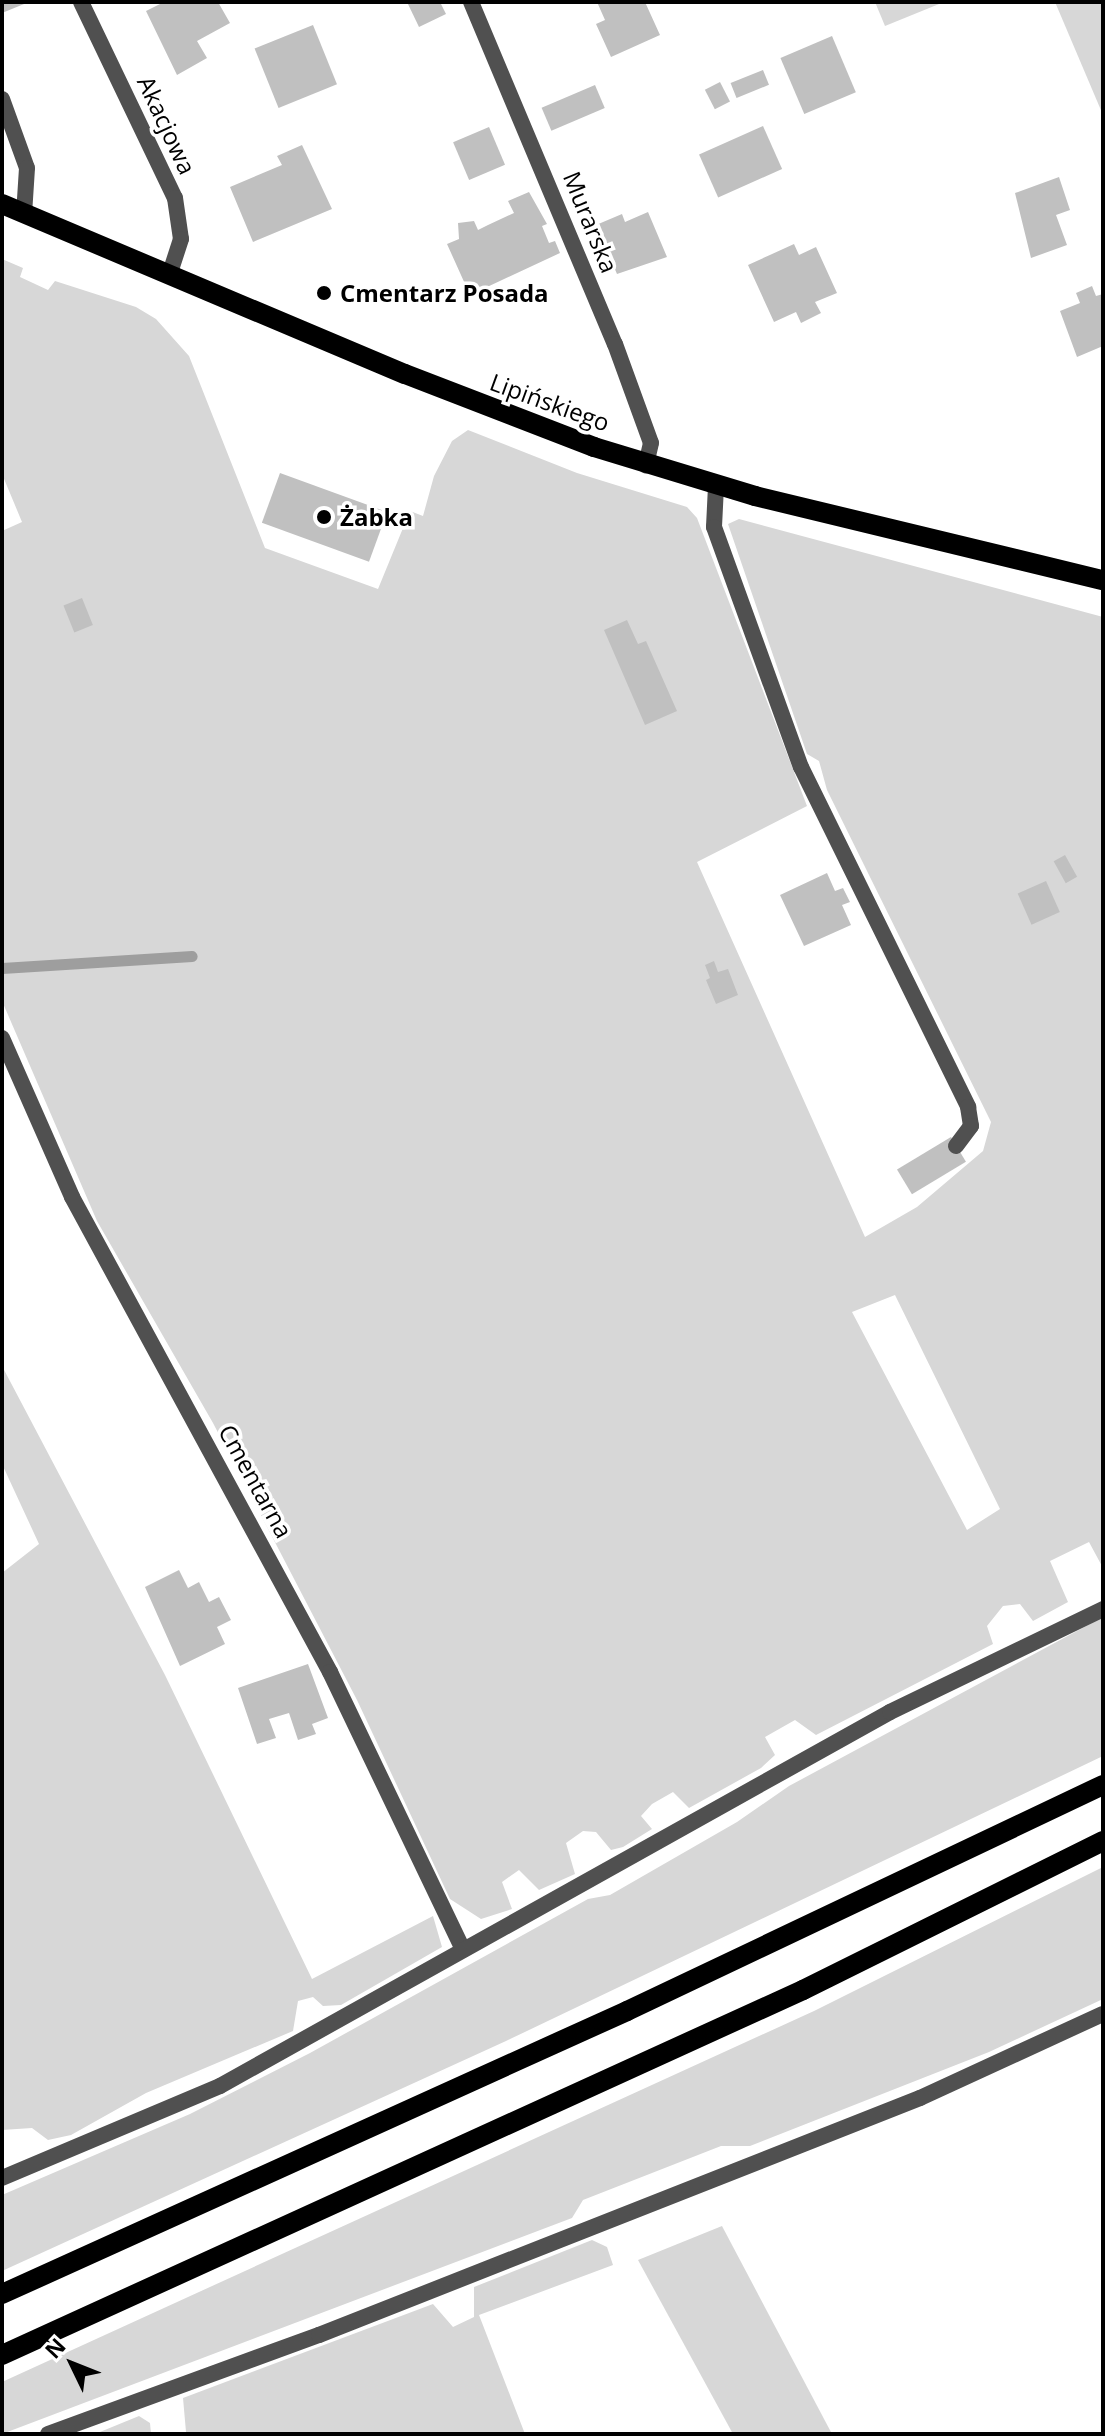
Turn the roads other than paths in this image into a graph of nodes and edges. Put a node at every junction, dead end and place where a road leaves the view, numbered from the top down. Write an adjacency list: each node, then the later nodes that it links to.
1 (81, 2): 6 (street, Akacjowa)
2 (471, 2): 7 (street, Murarska)
3 (2, 99): 5 (street)
4 (2, 204): 5 (main road, Lipińskiego)
5 (24, 214): 6 (main road, Lipińskiego)
6 (169, 275): 7 (main road, Lipińskiego)
7 (646, 465): 8 (main road, Lipińskiego)
8 (716, 486): 9 (main road, Lipińskiego); 11 (street)
9 (1103, 580)
10 (2, 1038): 15 (street, Cmentarna)
11 (956, 1146)
12 (1103, 1609): 15 (street)
13 (1103, 1785): 18 (main road)
14 (1103, 1841): 19 (main road)
15 (463, 1950): 17 (street)
16 (1103, 2014): 20 (street)
17 (2, 2178)
18 (2, 2294)
19 (2, 2355)
20 (48, 2434)

